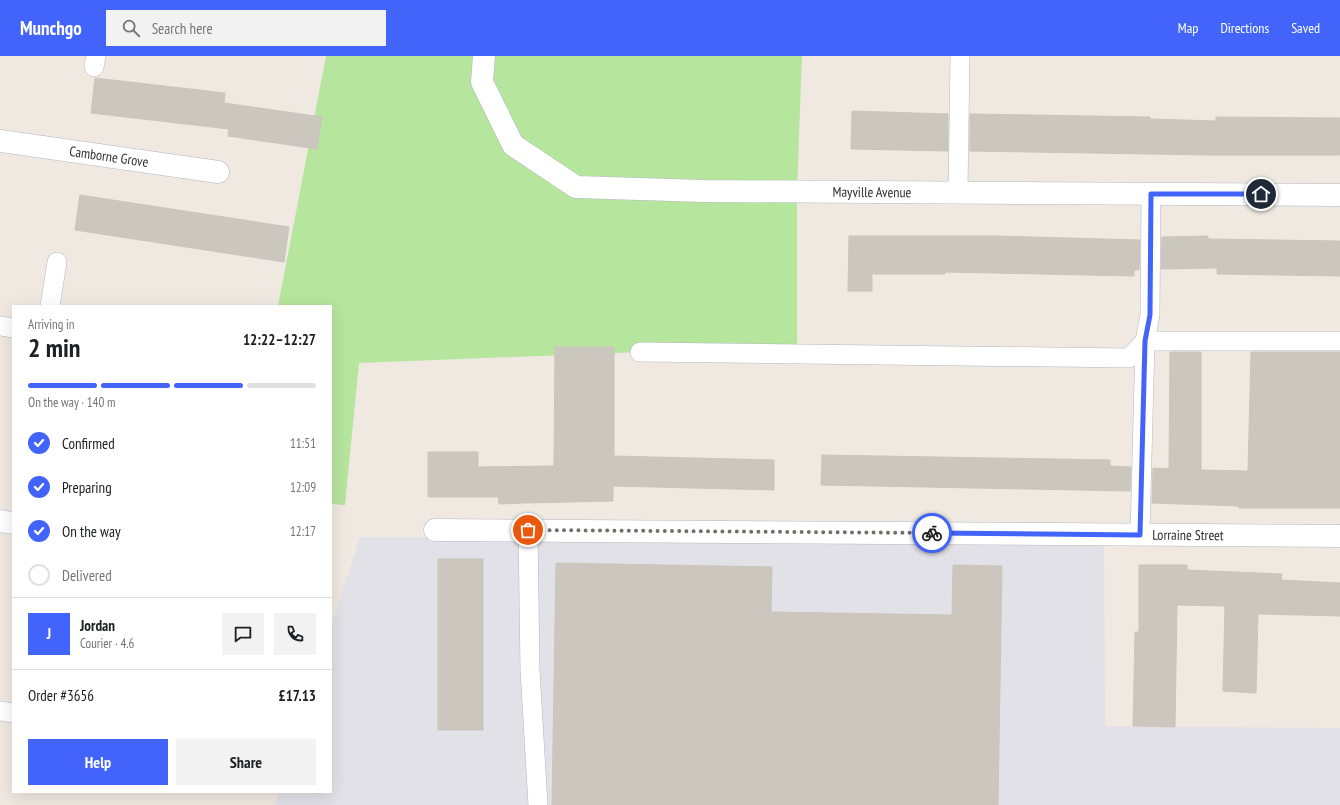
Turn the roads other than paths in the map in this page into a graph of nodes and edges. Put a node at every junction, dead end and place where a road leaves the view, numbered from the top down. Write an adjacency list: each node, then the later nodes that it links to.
1 (484, 56): 5 (street, Mayville Avenue)
2 (960, 56): 5 (lane)
3 (0, 142): 4 (street, Camborne Grove)
4 (218, 172)
5 (958, 193): 6 (street, Mayville Avenue)
6 (1151, 194): 7 (street, Mayville Avenue); 12 (lane)
7 (1340, 195)
8 (57, 262): 9 (lane)
9 (50, 305)
10 (0, 326): 11 (lane)
11 (12, 328)
12 (1145, 341): 13 (lane); 14 (lane); 19 (lane)
13 (1340, 341)
14 (640, 352)
15 (0, 521): 16 (street)
16 (12, 523)
17 (435, 530): 18 (street, Lorraine Street)
18 (528, 530): 19 (street, Lorraine Street); 23 (lane)
19 (1140, 535): 20 (street, Lorraine Street)
20 (1340, 536)
21 (0, 711): 22 (lane)
22 (12, 713)
23 (538, 805)

